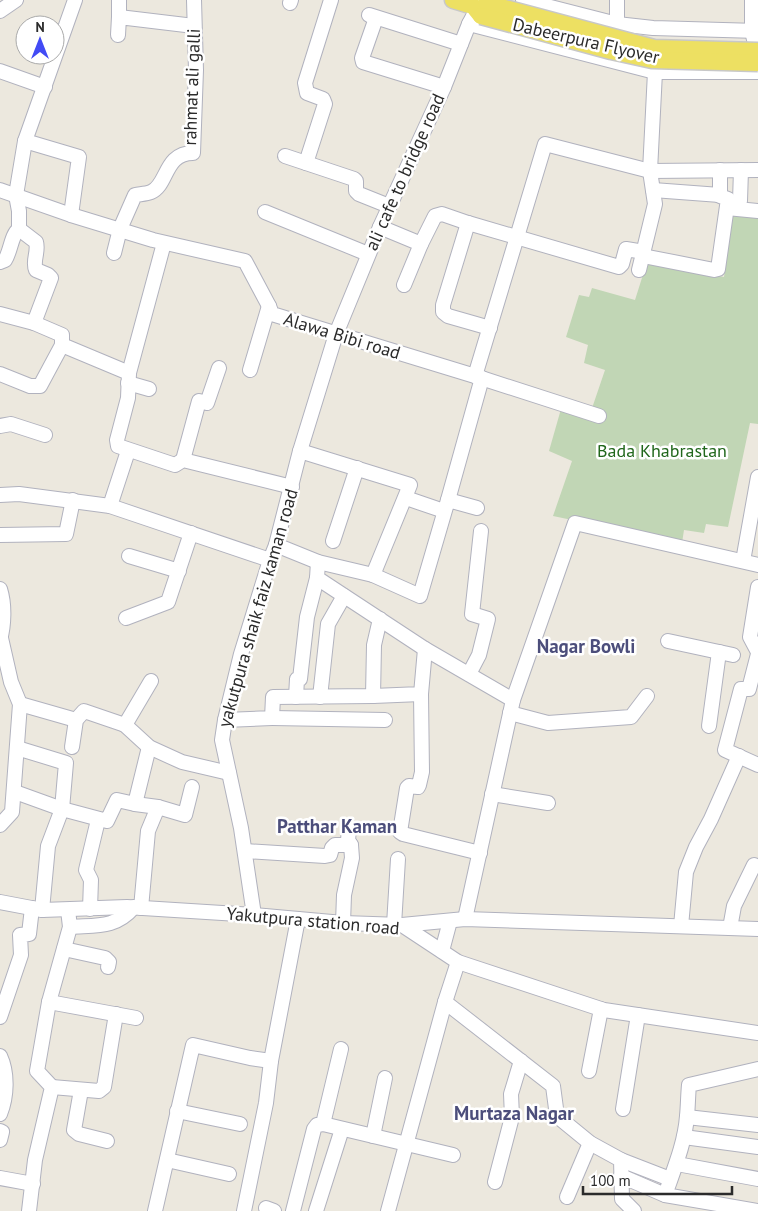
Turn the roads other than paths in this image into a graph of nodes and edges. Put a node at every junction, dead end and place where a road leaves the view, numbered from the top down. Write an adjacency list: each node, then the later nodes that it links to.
1 (16, 0): 11 (street)
2 (75, 0): 28 (street)
3 (119, 0): 12 (street)
4 (194, 0): 14 (street, rahmat ali galli)
5 (331, 0): 32 (street)
6 (453, 0): 10 (main road)
7 (523, 0): 13 (street)
8 (617, 0): 13 (street)
9 (752, 0): 17 (street)
10 (478, 9): 19 (street, ali cafe to bridge road); 20 (main road, Dabeerpura Flyover, bridge); 22 (main road, Dabeerpura Flyover, bridge); 24 (street)
11 (0, 11)
12 (119, 17): 14 (street); 18 (street)
13 (617, 24): 15 (street)
14 (194, 26): 48 (street, rahmat ali galli)
15 (679, 29): 16 (street); 26 (street)
16 (704, 30): 17 (street); 27 (street)
17 (755, 31): 21 (street)
18 (118, 35)
19 (461, 44): 29 (street, ali cafe to bridge road); 29 (street)
20 (758, 51)
21 (758, 57)
22 (758, 63)
23 (0, 71): 28 (street)
24 (656, 72): 26 (street); 36 (street)
25 (758, 72): 27 (street)
26 (679, 73): 27 (street)
27 (705, 73)
28 (45, 87): 30 (street)
29 (444, 87): 41 (street, ali cafe to bridge road)
30 (25, 141): 39 (street); 44 (street)
31 (285, 156): 32 (street)
32 (306, 163): 41 (street)
33 (720, 170): 34 (street); 36 (street); 40 (street)
34 (741, 170): 35 (street); 40 (street)
35 (758, 170)
36 (650, 171): 38 (street); 49 (street)
37 (0, 190): 39 (street, Alawa Bibi road)
38 (653, 190): 40 (street); 54 (street)
39 (16, 195): 44 (street, Alawa Bibi road); 47 (street)
40 (725, 202): 42 (street); 54 (street)
41 (389, 206): 46 (street, ali cafe to bridge road)
42 (758, 211)
43 (265, 212): 53 (street)
44 (71, 215): 48 (street, Alawa Bibi road)
45 (468, 224): 49 (street); 51 (street); 61 (street)
46 (380, 227): 51 (street); 53 (street, ali cafe to bridge road)
47 (19, 229): 55 (street); 60 (street)
48 (120, 229): 50 (street, Alawa Bibi road); 52 (street)
49 (518, 238): 54 (street); 61 (street)
50 (164, 243): 58 (street, Alawa Bibi road); 68 (street)
51 (421, 244): 57 (street)
52 (114, 253)
53 (368, 254): 62 (street, ali cafe to bridge road)
54 (643, 254): 56 (street)
55 (0, 262)
56 (639, 270)
57 (404, 284)
58 (270, 306): 62 (street, Alawa Bibi road); 65 (street)
59 (0, 314): 60 (street)
60 (34, 323): 63 (street)
61 (490, 328): 67 (street)
62 (336, 334): 67 (street, Alawa Bibi road); 74 (street, yakutpura shaik faiz kaman road)
63 (62, 344): 66 (street); 68 (street)
64 (219, 368): 75 (street)
65 (250, 370)
66 (0, 374)
67 (479, 377): 70 (street, Alawa Bibi road); 82 (street)
68 (128, 378): 69 (street); 73 (street)
69 (149, 389)
70 (599, 416)
71 (0, 426): 72 (street)
72 (45, 435)
73 (128, 451): 75 (street); 83 (street)
74 (300, 451): 76 (street); 78 (street, yakutpura shaik faiz kaman road)
75 (183, 460): 78 (street)
76 (357, 468): 80 (street); 88 (street)
77 (758, 477): 93 (street)
78 (292, 487): 89 (street, yakutpura shaik faiz kaman road)
79 (0, 495): 81 (street)
80 (406, 498): 82 (street); 96 (street)
81 (73, 500): 83 (street); 87 (street)
82 (446, 505): 84 (street); 96 (street)
83 (110, 506): 86 (street)
84 (477, 508)
85 (481, 531): 107 (street)
86 (191, 533): 91 (street); 95 (street)
87 (0, 535)
88 (333, 541)
89 (276, 545): 91 (street, yakutpura shaik faiz kaman road); 92 (street)
90 (129, 556): 95 (street)
91 (270, 560): 118 (street, yakutpura shaik faiz kaman road)
92 (318, 562): 96 (street); 97 (street)
93 (743, 562): 94 (street); 115 (street)
94 (758, 565)
95 (179, 571): 101 (street)
96 (373, 575)
97 (317, 578): 100 (street); 110 (street)
98 (758, 586): 106 (street)
99 (0, 589): 103 (street)
100 (344, 596): 102 (street); 111 (street)
101 (126, 618)
102 (380, 619): 105 (street); 112 (street)
103 (0, 639): 114 (street)
104 (668, 641): 121 (street)
105 (425, 648): 107 (street); 109 (street)
106 (758, 651): 125 (street)
107 (469, 674): 115 (street)
108 (152, 681): 120 (street)
109 (421, 694): 112 (street); 140 (street)
110 (296, 696): 111 (street); 116 (street)
111 (320, 696): 112 (street)
112 (373, 696)
113 (647, 696): 115 (street)
114 (20, 704): 117 (street); 124 (street)
115 (512, 706): 130 (street)
116 (272, 718): 118 (street); 119 (street)
117 (76, 720): 120 (street); 122 (street)
118 (225, 720): 127 (street, yakutpura shaik faiz kaman road)
119 (385, 720)
120 (125, 725): 123 (street)
121 (709, 726)
122 (72, 747)
123 (149, 747): 127 (street); 132 (street)
124 (17, 748): 129 (street); 134 (street)
125 (739, 756): 126 (street); 154 (street)
126 (758, 765)
127 (229, 773): 139 (street, yakutpura shaik faiz kaman road)
128 (192, 787): 133 (street)
129 (15, 792): 134 (street); 136 (street)
130 (492, 794): 131 (street); 140 (street)
131 (548, 803)
132 (135, 804): 133 (street); 135 (street)
133 (158, 807): 144 (street)
134 (62, 809): 135 (street); 145 (street)
135 (98, 820): 146 (street)
136 (0, 825)
137 (349, 830): 138 (street)
138 (351, 845): 139 (street); 152 (street)
139 (245, 851): 148 (street, yakutpura shaik faiz kaman road)
140 (480, 853): 150 (street)
141 (398, 859): 153 (street)
142 (754, 865): 156 (street)
143 (0, 902): 145 (street, Yakutpura station road)
144 (138, 908): 146 (street, Yakutpura station road); 148 (street, Yakutpura station road); 155 (street)
145 (37, 909): 147 (street, Yakutpura station road); 167 (street)
146 (90, 909): 147 (street, Yakutpura station road)
147 (68, 910): 155 (street)
148 (254, 915): 149 (street, Yakutpura station road)
149 (298, 919): 152 (street, Yakutpura station road); 172 (street)
150 (465, 919): 151 (street); 154 (street)
151 (450, 921): 153 (street); 159 (street)
152 (343, 923): 153 (street, Yakutpura station road)
153 (398, 925): 159 (street, Yakutpura station road)
154 (681, 926): 156 (street)
155 (70, 928): 158 (street)
156 (730, 928): 157 (street)
157 (758, 929)
158 (64, 949): 161 (street); 162 (street)
159 (442, 951): 160 (street, Yakutpura station road)
160 (458, 962): 163 (street); 164 (street, Yakutpura station road)
161 (108, 967)
162 (49, 1002): 165 (street); 177 (street)
163 (445, 1002): 173 (street); 193 (street)
164 (600, 1009): 166 (street, Yakutpura station road); 175 (street)
165 (116, 1014): 168 (street); 178 (street)
166 (638, 1015): 169 (street, Yakutpura station road); 179 (street)
167 (0, 1016)
168 (136, 1018)
169 (758, 1033)
170 (341, 1048): 184 (street)
171 (0, 1057): 181 (street)
172 (271, 1061): 180 (street); 210 (street)
173 (521, 1061): 192 (street); 204 (street)
174 (758, 1069): 182 (street)
175 (589, 1071)
176 (385, 1078): 188 (street)
177 (52, 1087): 178 (street); 205 (street)
178 (82, 1090): 191 (street)
179 (623, 1108)
180 (177, 1111): 183 (street); 196 (street)
181 (0, 1114)
182 (687, 1117): 185 (street); 189 (street)
183 (240, 1124)
184 (323, 1124): 186 (street); 211 (street)
185 (758, 1125)
186 (342, 1129): 188 (street); 212 (street)
187 (0, 1131): 190 (street)
188 (373, 1136): 193 (street)
189 (684, 1137): 194 (street); 198 (street)
190 (0, 1140)
191 (107, 1140)
192 (590, 1143): 197 (street); 207 (street)
193 (406, 1145): 195 (street); 213 (street)
194 (758, 1148)
195 (453, 1155)
196 (167, 1160): 199 (street); 209 (street)
197 (621, 1160): 200 (street); 203 (street)
198 (676, 1164): 202 (street); 203 (street)
199 (229, 1174)
200 (621, 1176): 206 (street); 214 (street)
201 (0, 1178): 205 (street)
202 (758, 1179)
203 (670, 1180): 206 (street)
204 (495, 1182)
205 (33, 1184): 208 (street)
206 (665, 1195): 215 (street)
207 (567, 1197)
208 (29, 1211)
209 (156, 1211)
210 (244, 1211)
211 (293, 1211)
212 (316, 1211)
213 (388, 1211)
214 (634, 1211)
215 (758, 1211)

